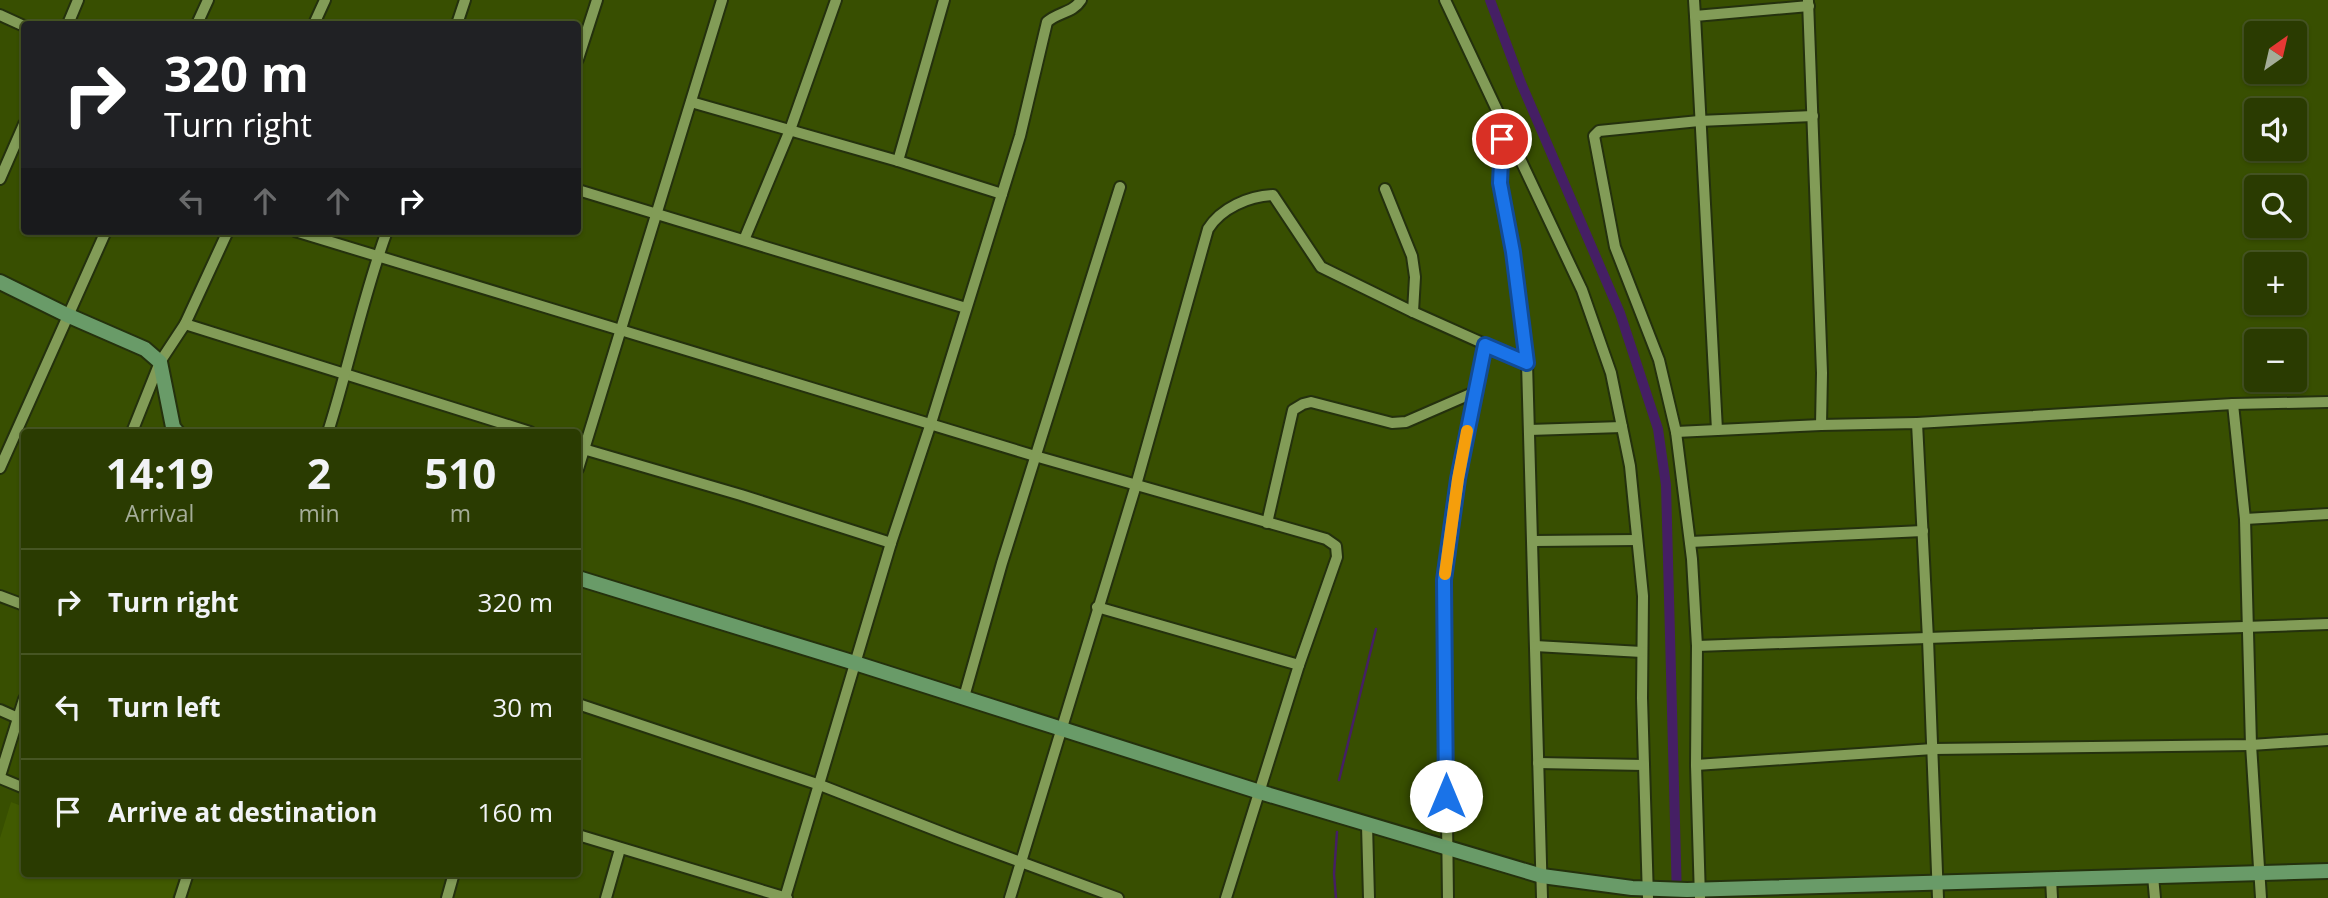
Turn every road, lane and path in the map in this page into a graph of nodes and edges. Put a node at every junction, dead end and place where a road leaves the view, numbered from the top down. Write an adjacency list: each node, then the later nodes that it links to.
1 (78, 0): 15 (street)
2 (208, 0): 16 (street)
3 (325, 0): 17 (street)
4 (465, 0): 18 (street)
5 (597, 0): 20 (street)
6 (722, 0): 21 (street)
7 (836, 0): 25 (street)
8 (944, 0): 27 (street)
9 (1081, 0): 32 (street)
10 (1445, 0): 24 (street)
11 (1694, 0): 14 (street)
12 (1809, 3): 14 (street); 22 (street)
13 (0, 15): 19 (street)
14 (1695, 16): 23 (street)
15 (69, 21)
16 (198, 21)
17 (315, 21)
18 (458, 21)
19 (21, 25)
20 (581, 50)
21 (691, 102): 25 (street); 33 (street)
22 (1813, 116): 23 (street); 55 (street)
23 (1699, 121): 62 (street); 63 (street)
24 (1503, 123): 48 (street); 56 (street)
25 (790, 130): 27 (street); 38 (street)
26 (21, 131): 28 (street)
27 (898, 161): 32 (street)
28 (0, 179)
29 (1120, 187): 65 (street)
30 (1385, 189): 42 (street)
31 (581, 191): 33 (street)
32 (1002, 194): 41 (street)
33 (657, 215): 38 (street); 45 (street)
34 (104, 235): 43 (street)
35 (226, 235): 44 (street)
36 (308, 235): 39 (street)
37 (386, 235): 39 (street)
38 (744, 240): 41 (street)
39 (378, 256): 45 (street); 49 (street)
40 (0, 282): 43 (street)
41 (966, 309): 53 (street)
42 (1413, 312): 46 (street); 67 (street)
43 (67, 315): 47 (street); 66 (street)
44 (185, 324): 47 (street); 49 (street)
45 (621, 330): 53 (street); 64 (street)
46 (1485, 345): 48 (street); 50 (street)
47 (160, 362): 57 (street); 58 (street)
48 (1527, 363): 61 (street)
49 (347, 374): 59 (street); 60 (street)
50 (1475, 392): 70 (street); 107 (street)
51 (2328, 402): 52 (street)
52 (2233, 404): 54 (street); 69 (street)
53 (931, 423): 65 (street); 75 (street)
54 (1917, 423): 55 (street); 71 (street)
55 (1821, 425): 62 (street)
56 (1622, 427): 61 (street); 72 (street)
57 (133, 429)
58 (175, 429)
59 (329, 429)
60 (521, 429)
61 (1529, 430): 73 (street)
62 (1717, 430): 63 (street)
63 (1676, 432): 74 (street)
64 (581, 448): 75 (street)
65 (1035, 456): 67 (street); 88 (street)
66 (0, 468)
67 (1136, 485): 70 (street); 79 (street)
68 (2328, 514): 69 (street)
69 (2245, 519): 81 (street)
70 (1267, 523): 87 (street)
71 (1923, 531): 74 (street); 82 (street)
72 (1637, 540): 73 (street); 85 (street)
73 (1534, 541): 83 (street)
74 (1690, 542): 84 (street)
75 (891, 543): 86 (street)
76 (581, 579): 86 (street)
77 (0, 596): 78 (street)
78 (21, 604)
79 (1097, 607): 87 (street); 93 (street)
80 (2328, 624): 81 (street)
81 (2249, 627): 82 (street); 95 (street)
82 (1928, 639): 84 (street); 96 (street)
83 (1535, 646): 85 (street); 97 (street)
84 (1697, 646): 99 (street)
85 (1642, 652): 98 (street)
86 (855, 663): 88 (street); 101 (street)
87 (1298, 665): 103 (street)
88 (964, 697): 93 (street)
89 (581, 705): 101 (street)
90 (21, 708): 92 (street)
91 (0, 710): 92 (street)
92 (18, 718): 100 (street)
93 (1062, 728): 103 (street); 108 (street)
94 (2328, 740): 95 (street)
95 (2250, 745): 96 (street); 110 (street)
96 (1933, 749): 99 (street); 116 (street)
97 (1538, 763): 98 (street); 111 (street)
98 (1644, 765): 117 (street)
99 (1696, 765): 118 (street)
100 (0, 777): 102 (street)
101 (820, 785): 108 (street); 123 (street)
102 (21, 787)
103 (1260, 792): 104 (street); 126 (street)
104 (1367, 825): 107 (street); 127 (street)
105 (581, 836): 106 (street)
106 (620, 849): 122 (street); 123 (street)
107 (1446, 849): 111 (street); 128 (street)
108 (1021, 862): 124 (street); 125 (street)
109 (2328, 871): 110 (street)
110 (2260, 873): 112 (street); 133 (street)
111 (1542, 876): 117 (street); 129 (street)
112 (2153, 876): 115 (street); 132 (street)
113 (187, 877): 120 (street)
114 (453, 877): 121 (street)
115 (2051, 879): 116 (street); 131 (street)
116 (1937, 882): 119 (street); 130 (street)
117 (1651, 892): 118 (street)
118 (1695, 892): 119 (street)
119 (1842, 892)
120 (180, 898)
121 (447, 898)
122 (606, 898)
123 (786, 898)
124 (1010, 898)
125 (1118, 898)
126 (1226, 898)
127 (1369, 898)
128 (1448, 898)
129 (1542, 898)
130 (1938, 898)
131 (2052, 898)
132 (2155, 898)
133 (2261, 898)

